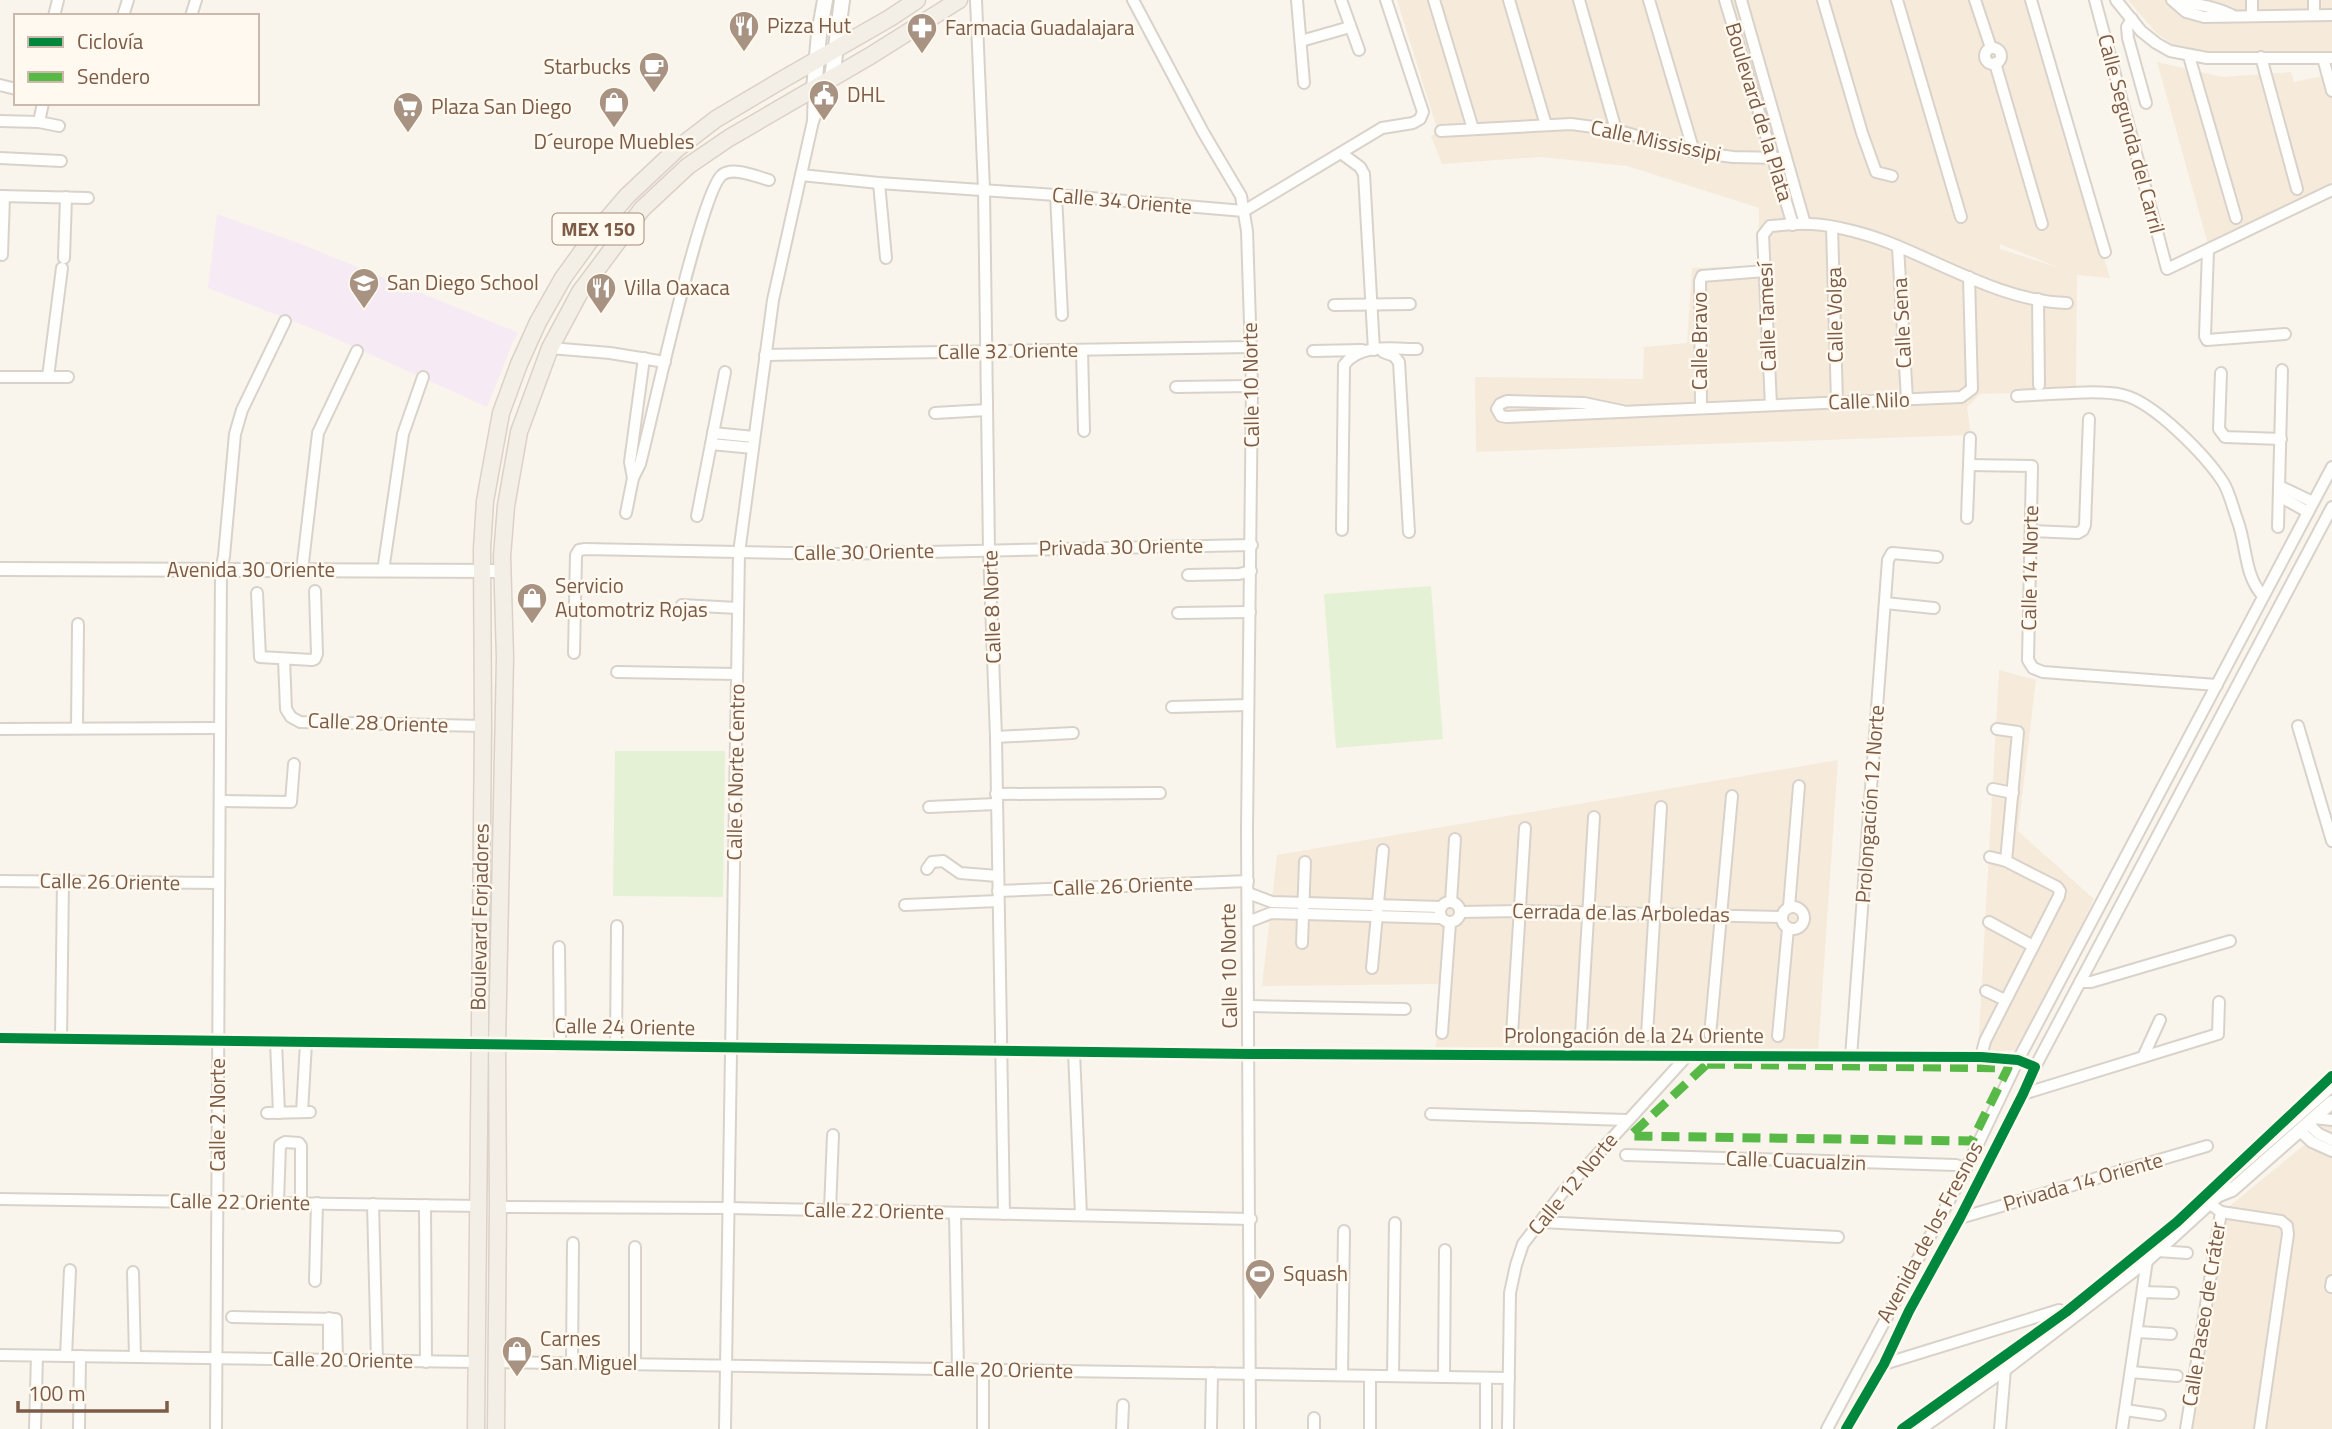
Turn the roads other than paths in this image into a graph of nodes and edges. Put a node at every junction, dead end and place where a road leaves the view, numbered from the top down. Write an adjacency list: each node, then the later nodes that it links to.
1 (825, 0): 36 (main road)
2 (842, 0): 31 (main road)
3 (917, 0): 31 (main road, MEX 150)
4 (958, 0): 37 (main road, MEX 150)
5 (976, 0): 61 (street, Calle 8 Norte)
6 (1133, 0): 68 (street, Calle 10 Norte)
7 (1297, 0): 30 (street)
8 (1341, 0): 29 (street)
9 (1386, 0): 52 (street)
10 (1434, 0): 48 (street)
11 (1509, 0): 46 (street)
12 (1579, 0): 49 (street)
13 (1649, 0): 51 (street)
14 (1725, 0): 53 (street, Boulevard de la Plata)
15 (1741, 0): 55 (street, Boulevard de la Plata)
16 (1823, 0): 58 (street)
17 (1897, 0): 69 (street)
18 (1975, 0): 72 (street)
19 (2031, 0): 77 (street)
20 (2095, 0): 76 (street, Calle Segunda del Carril)
21 (2116, 0): 28 (street)
22 (2252, 0): 27 (street)
23 (2314, 0): 25 (street)
24 (2182, 4): 27 (street)
25 (2314, 15): 26 (street); 27 (street)
26 (2332, 15)
27 (2252, 16)
28 (2132, 19): 33 (street); 41 (street)
29 (1350, 27): 30 (street); 32 (street)
30 (1301, 41): 38 (street)
31 (835, 50): 36 (main road, Boulevard Forjadores / MEX 150); 37 (main road)
32 (1359, 50)
33 (2189, 56): 34 (street); 70 (street)
34 (2261, 57): 35 (street); 62 (street)
35 (2328, 58): 40 (street)
36 (816, 60): 39 (main road); 150 (main road, Boulevard Forjadores / MEX 150)
37 (832, 78): 39 (main road, MEX 150); 44 (street, Calle 6 Norte Centro)
38 (1304, 83)
39 (814, 89): 44 (street, Calle 6 Norte Centro); 91 (main road, Boulevard Forjadores / MEX 150)
40 (2332, 91)
41 (2146, 103)
42 (43, 105): 45 (street)
43 (0, 121): 45 (street)
44 (813, 121): 57 (street, Calle 6 Norte Centro)
45 (40, 122): 47 (street)
46 (1546, 125): 48 (street, Calle Mississipi); 49 (street, Calle Mississipi)
47 (59, 126)
48 (1473, 129): 50 (street, Calle Mississipi)
49 (1616, 130): 51 (street, Calle Mississipi)
50 (1441, 131)
51 (1695, 152): 53 (street, Calle Mississipi)
52 (1341, 153): 68 (street); 84 (street)
53 (1772, 157): 55 (street, Calle Mississipi); 73 (street, Boulevard de la Plata)
54 (0, 158): 56 (street)
55 (1786, 158): 71 (street, Boulevard de la Plata)
56 (61, 161)
57 (801, 175): 60 (street, Calle 34 Oriente); 98 (street, Calle 6 Norte Centro)
58 (1892, 176)
59 (769, 180): 100 (street)
60 (879, 183): 61 (street, Calle 34 Oriente); 79 (street)
61 (984, 189): 64 (street, Calle 34 Oriente); 96 (street, Calle 8 Norte)
62 (2297, 189)
63 (2332, 190): 76 (street)
64 (1056, 195): 68 (street, Calle 34 Oriente); 87 (street)
65 (2, 196): 66 (street); 78 (street)
66 (66, 197): 67 (street); 105 (street)
67 (88, 198)
68 (1244, 211): 90 (street, Calle 10 Norte)
69 (1961, 217)
70 (2236, 218)
71 (1805, 224): 73 (street); 74 (street)
72 (2042, 224)
73 (1793, 225): 80 (street, Calle Tamesí)
74 (1832, 227): 75 (street); 113 (street, Calle Volga)
75 (1898, 247): 81 (street); 112 (street, Calle Sena)
76 (2208, 250): 89 (street)
77 (2105, 252)
78 (2, 255)
79 (886, 258)
80 (1765, 271): 114 (street, Calle Tamesí); 115 (street, Calle Bravo)
81 (1969, 277): 82 (street); 112 (street, Calle Nilo)
82 (2038, 299): 83 (street); 108 (street)
83 (2067, 303)
84 (1371, 304): 85 (street); 86 (street); 94 (street)
85 (1410, 304)
86 (1334, 305)
87 (1062, 315)
88 (285, 321): 145 (street, Calle 2 Norte)
89 (2285, 334)
90 (1251, 347): 93 (street, Calle 32 Oriente); 109 (street, Calle 10 Norte)
91 (550, 348): 99 (street); 149 (main road, Boulevard Forjadores / MEX 150)
92 (1417, 349): 94 (street)
93 (1082, 350): 96 (street, Calle 32 Oriente); 122 (street)
94 (1369, 350): 97 (street); 137 (street); 139 (street)
95 (357, 351): 147 (street)
96 (988, 351): 98 (street, Calle 32 Oriente); 116 (street, Calle 8 Norte)
97 (1313, 351)
98 (765, 355): 126 (street, Calle 6 Norte Centro)
99 (644, 358): 100 (street); 120 (street)
100 (665, 362): 121 (street)
101 (2282, 370): 125 (street)
102 (725, 373): 124 (street)
103 (2221, 373): 125 (street)
104 (0, 377): 105 (street)
105 (48, 377): 106 (street)
106 (68, 377)
107 (423, 377): 148 (street)
108 (2039, 385)
109 (1252, 386): 110 (street); 140 (street, Calle 10 Norte)
110 (1176, 387)
111 (2017, 396): 154 (street)
112 (1907, 400): 113 (street, Calle Nilo)
113 (1837, 402): 114 (street, Calle Nilo)
114 (1771, 405): 115 (street, Calle Nilo)
115 (1701, 408): 117 (street, Calle Nilo)
116 (987, 410): 118 (street); 141 (street, Calle 8 Norte)
117 (1622, 411): 117 (street)
118 (935, 413)
119 (2090, 419): 138 (street)
120 (635, 427): 121 (street); 129 (street)
121 (649, 430): 129 (street)
122 (1084, 431)
123 (1970, 438): 127 (street)
124 (712, 439): 126 (street); 134 (street)
125 (2281, 439): 130 (street)
126 (754, 442): 142 (street, Calle 6 Norte Centro)
127 (1969, 465): 135 (street); 138 (street, Calle 14 Norte)
128 (2332, 467): 131 (street, Avenida de los Fresnos)
129 (633, 478): 133 (street)
130 (2279, 491): 131 (street); 136 (street)
131 (2310, 507): 154 (street, Avenida de los Fresnos)
132 (2332, 507): 222 (street, Avenida de los Fresnos)
133 (626, 513)
134 (697, 516)
135 (1967, 518)
136 (2278, 527)
137 (1342, 530)
138 (2032, 531): 166 (street, Calle 14 Norte)
139 (1409, 532)
140 (1252, 545): 141 (street, Privada 30 Oriente); 146 (street, Calle 10 Norte)
141 (989, 550): 142 (street, Calle 30 Oriente); 176 (street, Calle 8 Norte)
142 (739, 553): 157 (street, Calle 6 Norte Centro); 162 (street)
143 (1937, 557): 155 (street, Prolongación 12 Norte)
144 (0, 569): 145 (street, Avenida 30 Oriente)
145 (221, 570): 147 (street, Avenida 30 Oriente); 172 (street, Calle 2 Norte)
146 (1251, 570): 151 (street); 159 (street, Calle 10 Norte)
147 (302, 571): 148 (street, Avenida 30 Oriente)
148 (383, 571): 150 (street, Avenida 30 Oriente)
149 (502, 571): 150 (street, Avenida 30 Oriente); 241 (main road, Boulevard Forjadores / MEX 150)
150 (482, 572): 169 (main road, Boulevard Forjadores / MEX 150)
151 (1188, 575)
152 (315, 591): 163 (street)
153 (257, 593): 163 (street)
154 (2263, 596): 166 (street, Avenida de los Fresnos)
155 (1885, 603): 158 (street); 249 (street, Prolongación 12 Norte)
156 (682, 605): 157 (street)
157 (737, 608): 165 (street, Calle 6 Norte Centro)
158 (1934, 608)
159 (1250, 612): 160 (street); 167 (street, Calle 10 Norte)
160 (1178, 613)
161 (78, 624): 171 (street)
162 (575, 653)
163 (284, 660): 169 (street, Calle 28 Oriente)
164 (617, 672): 165 (street)
165 (737, 674): 244 (street, Calle 6 Norte Centro)
166 (2217, 685): 252 (street, Avenida de los Fresnos)
167 (1248, 705): 168 (street); 199 (street, Calle 10 Norte)
168 (1172, 706)
169 (483, 726): 240 (main road, Boulevard Forjadores / MEX 150)
170 (2298, 726): 190 (street)
171 (77, 728): 172 (street); 173 (street)
172 (220, 728): 184 (street, Calle 2 Norte)
173 (0, 729)
174 (1997, 729): 181 (street)
175 (1073, 733): 176 (street)
176 (996, 737): 183 (street, Calle 8 Norte)
177 (295, 764): 184 (street)
178 (1799, 786): 204 (street)
179 (1993, 789): 181 (street)
180 (1160, 793): 183 (street)
181 (2013, 793): 193 (street)
182 (1732, 796): 211 (street)
183 (996, 799): 185 (street); 196 (street, Calle 8 Norte)
184 (220, 801): 200 (street, Calle 2 Norte)
185 (929, 807)
186 (1661, 807): 210 (street)
187 (1594, 817): 209 (street)
188 (1525, 828): 207 (street)
189 (1455, 839): 208 (street)
190 (2332, 841)
191 (1383, 850): 206 (street)
192 (1990, 857): 193 (street)
193 (2006, 861): 219 (street)
194 (1305, 862): 205 (street)
195 (927, 869): 196 (street)
196 (998, 876): 202 (street, Calle 8 Norte)
197 (0, 881): 198 (street, Calle 26 Oriente)
198 (63, 881): 200 (street, Calle 26 Oriente); 236 (street)
199 (1248, 881): 201 (street, Calle 10 Norte); 202 (street, Calle 26 Oriente)
200 (219, 883): 237 (street, Calle 2 Norte)
201 (1248, 893): 205 (street); 213 (street, Calle 10 Norte)
202 (998, 896): 203 (street, Calle 26 Oriente); 245 (street, Calle 8 Norte)
203 (905, 905)
204 (1789, 907): 212 (street); 216 (street)
205 (1303, 908): 206 (street); 213 (street); 218 (street)
206 (1377, 911): 208 (street); 221 (street)
207 (1520, 911): 208 (street, Cerrada de las Arboledas); 209 (street, Cerrada de las Arboledas); 230 (street)
208 (1446, 912): 229 (street)
209 (1589, 913): 210 (street, Cerrada de las Arboledas); 231 (street)
210 (1655, 913): 211 (street, Cerrada de las Arboledas); 232 (street)
211 (1721, 914): 212 (street, Cerrada de las Arboledas); 233 (street)
212 (1782, 917): 216 (street)
213 (1248, 922): 226 (street, Calle 10 Norte)
214 (1989, 922): 219 (street)
215 (617, 926): 243 (street)
216 (1788, 928): 234 (street)
217 (2230, 941): 222 (street)
218 (1302, 943)
219 (2033, 946): 224 (street)
220 (559, 947): 242 (street)
221 (1372, 968)
222 (2080, 982): 253 (street, Avenida de los Fresnos)
223 (1986, 991): 224 (street)
224 (2005, 1000): 251 (street)
225 (2220, 1002): 250 (street)
226 (1249, 1006): 227 (street); 247 (street, Calle 10 Norte)
227 (1405, 1009)
228 (2160, 1020): 250 (street)
229 (1443, 1033)
230 (1512, 1034)
231 (1581, 1034)
232 (1647, 1035)
233 (1710, 1035)
234 (1778, 1036)
235 (0, 1038): 236 (street, Calle 24 Oriente)
236 (61, 1039): 237 (street, Calle 24 Oriente)
237 (218, 1041): 238 (street, Calle 24 Oriente); 269 (street, Calle 2 Norte)
238 (276, 1042): 239 (street, Calle 24 Oriente); 239 (street)
239 (306, 1042): 240 (street, Calle 24 Oriente)
240 (480, 1045): 241 (street, Calle 24 Oriente); 275 (main road, Boulevard Forjadores / MEX 150)
241 (497, 1045): 242 (street, Calle 24 Oriente); 276 (main road, Boulevard Forjadores / MEX 150)
242 (560, 1046): 243 (street, Calle 24 Oriente)
243 (616, 1046): 244 (street, Calle 24 Oriente)
244 (730, 1048): 245 (street, Calle 24 Oriente); 277 (street, Calle 6 Norte Centro)
245 (1002, 1051): 246 (street, Calle 24 Oriente); 281 (street, Calle 8 Norte)
246 (1074, 1052): 247 (street, Calle 24 Oriente); 282 (street)
247 (1250, 1054): 248 (street, Prolongación de la 24 Oriente); 284 (street, Calle 10 Norte)
248 (1687, 1056): 249 (street, Prolongación de la 24 Oriente); 258 (street, Calle 12 Norte)
249 (1851, 1057): 251 (street, Prolongación de la 24 Oriente)
250 (2143, 1057): 255 (street)
251 (1980, 1058): 252 (street, Prolongación de la 24 Oriente)
252 (2018, 1060): 253 (street); 266 (street, Avenida de los Fresnos)
253 (2035, 1067): 255 (street, Avenida de los Fresnos)
254 (2332, 1084): 268 (street)
255 (2023, 1094): 283 (street, Avenida de los Fresnos)
256 (2332, 1102): 260 (street)
257 (1432, 1114): 258 (street)
258 (1626, 1120): 285 (street, Calle 12 Norte)
259 (2332, 1120): 260 (street)
260 (2307, 1124): 262 (street); 264 (street); 268 (street)
261 (833, 1135): 278 (street)
262 (2332, 1140)
263 (2207, 1146): 283 (street, Privada 14 Oriente)
264 (2332, 1151)
265 (1626, 1155): 266 (street, Calle Cuacualzin)
266 (1966, 1168): 348 (street, Avenida de los Fresnos)
267 (0, 1199): 269 (street, Calle 22 Oriente)
268 (2213, 1199): 279 (street, Calle Paseo de Cráter); 292 (street)
269 (218, 1201): 270 (street, Calle 22 Oriente); 309 (street, Calle 2 Norte)
270 (278, 1202): 271 (street, Calle 22 Oriente); 271 (street)
271 (301, 1203): 272 (street, Calle 22 Oriente)
272 (317, 1203): 273 (street, Calle 22 Oriente); 297 (street)
273 (373, 1204): 274 (street, Calle 22 Oriente); 311 (street)
274 (425, 1205): 275 (street, Calle 22 Oriente); 312 (street)
275 (480, 1206): 313 (main road, Boulevard Forjadores / MEX 150)
276 (498, 1207): 277 (street, Calle 22 Oriente); 314 (main road, Boulevard Forjadores / MEX 150)
277 (728, 1208): 278 (street, Calle 22 Oriente); 318 (street, Calle 6 Norte Centro)
278 (830, 1210): 280 (street, Calle 22 Oriente)
279 (2221, 1212): 353 (street, Calle Paseo de Cráter); 354 (street)
280 (955, 1213): 281 (street, Calle 22 Oriente); 320 (street)
281 (1004, 1214): 282 (street, Calle 22 Oriente)
282 (1081, 1216): 284 (street, Calle 22 Oriente)
283 (1960, 1218): 317 (street, Avenida de los Fresnos)
284 (1251, 1219): 324 (street, Calle 10 Norte)
285 (1541, 1222): 288 (street); 331 (street, Calle 12 Norte)
286 (1395, 1223): 327 (street)
287 (1344, 1231): 325 (street)
288 (1838, 1237)
289 (573, 1243): 315 (street)
290 (635, 1247): 316 (street)
291 (1445, 1250): 329 (street)
292 (2158, 1251): 293 (street); 294 (street)
293 (2187, 1253)
294 (2147, 1261): 298 (street); 301 (street)
295 (70, 1270): 306 (street)
296 (133, 1272): 308 (street)
297 (315, 1281)
298 (2143, 1292): 299 (street); 302 (street)
299 (2173, 1293)
300 (232, 1317): 310 (street)
301 (2072, 1317): 317 (street); 319 (street)
302 (2138, 1332): 303 (street); 323 (street)
303 (2171, 1334)
304 (0, 1355): 305 (street, Calle 20 Oriente)
305 (37, 1356): 306 (street, Calle 20 Oriente); 335 (street)
306 (66, 1356): 307 (street, Calle 20 Oriente)
307 (80, 1356): 308 (street, Calle 20 Oriente); 336 (street)
308 (135, 1357): 309 (street, Calle 20 Oriente)
309 (216, 1358): 310 (street, Calle 20 Oriente); 337 (street, Calle 2 Norte)
310 (333, 1360): 311 (street, Calle 20 Oriente)
311 (377, 1361): 312 (street, Calle 20 Oriente)
312 (426, 1362): 313 (street, Calle 20 Oriente)
313 (476, 1362): 338 (main road, Boulevard Forjadores / MEX 150)
314 (496, 1362): 315 (street, Calle 20 Oriente); 339 (main road, Boulevard Forjadores / MEX 150)
315 (572, 1363): 316 (street, Calle 20 Oriente)
316 (635, 1364): 318 (street, Calle 20 Oriente)
317 (1884, 1364): 349 (street, Avenida de los Fresnos)
318 (726, 1366): 320 (street, Calle 20 Oriente); 340 (street, Calle 6 Norte Centro)
319 (2005, 1368): 350 (street); 351 (street)
320 (958, 1369): 321 (street, Calle 20 Oriente)
321 (983, 1370): 322 (street, Calle 20 Oriente); 341 (street)
322 (1212, 1373): 324 (street, Calle 20 Oriente); 343 (street)
323 (2131, 1373): 328 (street); 333 (street)
324 (1250, 1374): 325 (street, Calle 20 Oriente); 344 (street, Calle 10 Norte)
325 (1342, 1376): 326 (street, Calle 20 Oriente)
326 (1370, 1376): 327 (street, Calle 20 Oriente); 345 (street)
327 (1392, 1376): 329 (street, Calle 20 Oriente)
328 (2177, 1376)
329 (1444, 1377): 330 (street, Calle 20 Oriente)
330 (1486, 1378): 331 (street, Calle 20 Oriente); 346 (street)
331 (1509, 1378): 347 (street, Calle 12 Norte)
332 (1123, 1405): 342 (street)
333 (2125, 1410): 334 (street); 352 (street)
334 (2160, 1415)
335 (36, 1429)
336 (79, 1429)
337 (216, 1429)
338 (476, 1429)
339 (496, 1429)
340 (725, 1429)
341 (983, 1429)
342 (1122, 1429)
343 (1211, 1429)
344 (1250, 1429)
345 (1370, 1429)
346 (1486, 1429)
347 (1508, 1429)
348 (1826, 1429)
349 (1846, 1429)
350 (1919, 1429)
351 (2000, 1429)
352 (2122, 1429)
353 (2186, 1429)
354 (2260, 1429)

